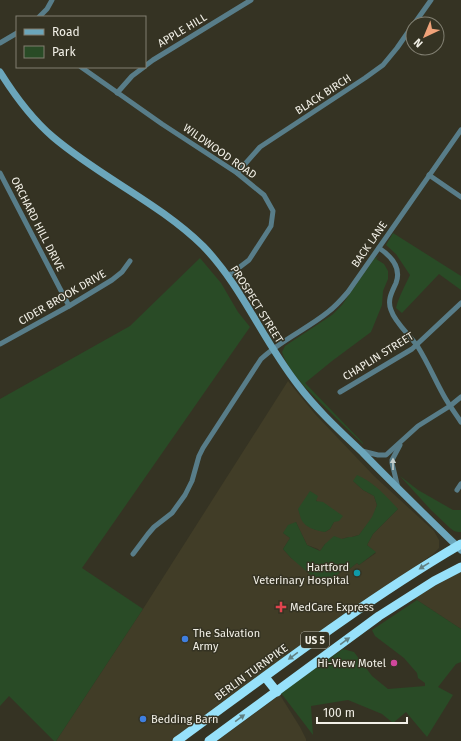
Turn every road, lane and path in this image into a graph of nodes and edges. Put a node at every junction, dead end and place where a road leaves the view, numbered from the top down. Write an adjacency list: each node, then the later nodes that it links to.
1 (52, 0): 4 (street)
2 (251, 0): 9 (street, APPLE HILL)
3 (431, 0): 5 (street, BLACK BIRCH)
4 (40, 16)
5 (419, 16)
6 (16, 34): 8 (street)
7 (405, 36): 16 (street, BLACK BIRCH)
8 (0, 43)
9 (146, 65)
10 (82, 68): 13 (street, WILDWOOD ROAD)
11 (142, 68): 13 (street, APPLE HILL)
12 (0, 72): 21 (main road, PROSPECT STREET)
13 (118, 93): 16 (street, WILDWOOD ROAD)
14 (461, 130): 17 (street, BACK LANE)
15 (0, 173): 23 (street, ORCHARD HILL DRIVE)
16 (237, 173): 21 (street, WILDWOOD ROAD)
17 (429, 175): 18 (street); 19 (street, BACK LANE)
18 (461, 198)
19 (379, 248): 25 (street); 26 (street, BACK LANE)
20 (130, 261): 23 (street, CIDER BROOK DRIVE)
21 (228, 276): 26 (main road, PROSPECT STREET)
22 (461, 303): 25 (street, CHAPLIN STREET)
23 (69, 306): 24 (street, CIDER BROOK DRIVE)
24 (0, 344)
25 (417, 345): 27 (street, CHAPLIN STREET); 29 (street)
26 (272, 349): 32 (main road, PROSPECT STREET); 37 (street, BACK LANE)
27 (340, 392)
28 (461, 398): 29 (street)
29 (450, 406): 30 (street); 31 (street)
30 (461, 422)
31 (402, 440): 32 (street); 34 (street, one-way to 31)
32 (360, 450): 34 (main road, PROSPECT STREET)
33 (461, 484): 35 (street)
34 (398, 488): 36 (main road, PROSPECT STREET)
35 (457, 490)
36 (460, 547): 39 (highway, BERLIN TURNPIKE / US 5, one-way to 39)
37 (134, 554)
38 (461, 566): 40 (highway, US 5, one-way to 38)
39 (265, 677): 40 (highway); 41 (highway, BERLIN TURNPIKE / US 5)
40 (277, 692): 42 (highway, US 5, one-way to 40)
41 (177, 741)
42 (209, 741)

